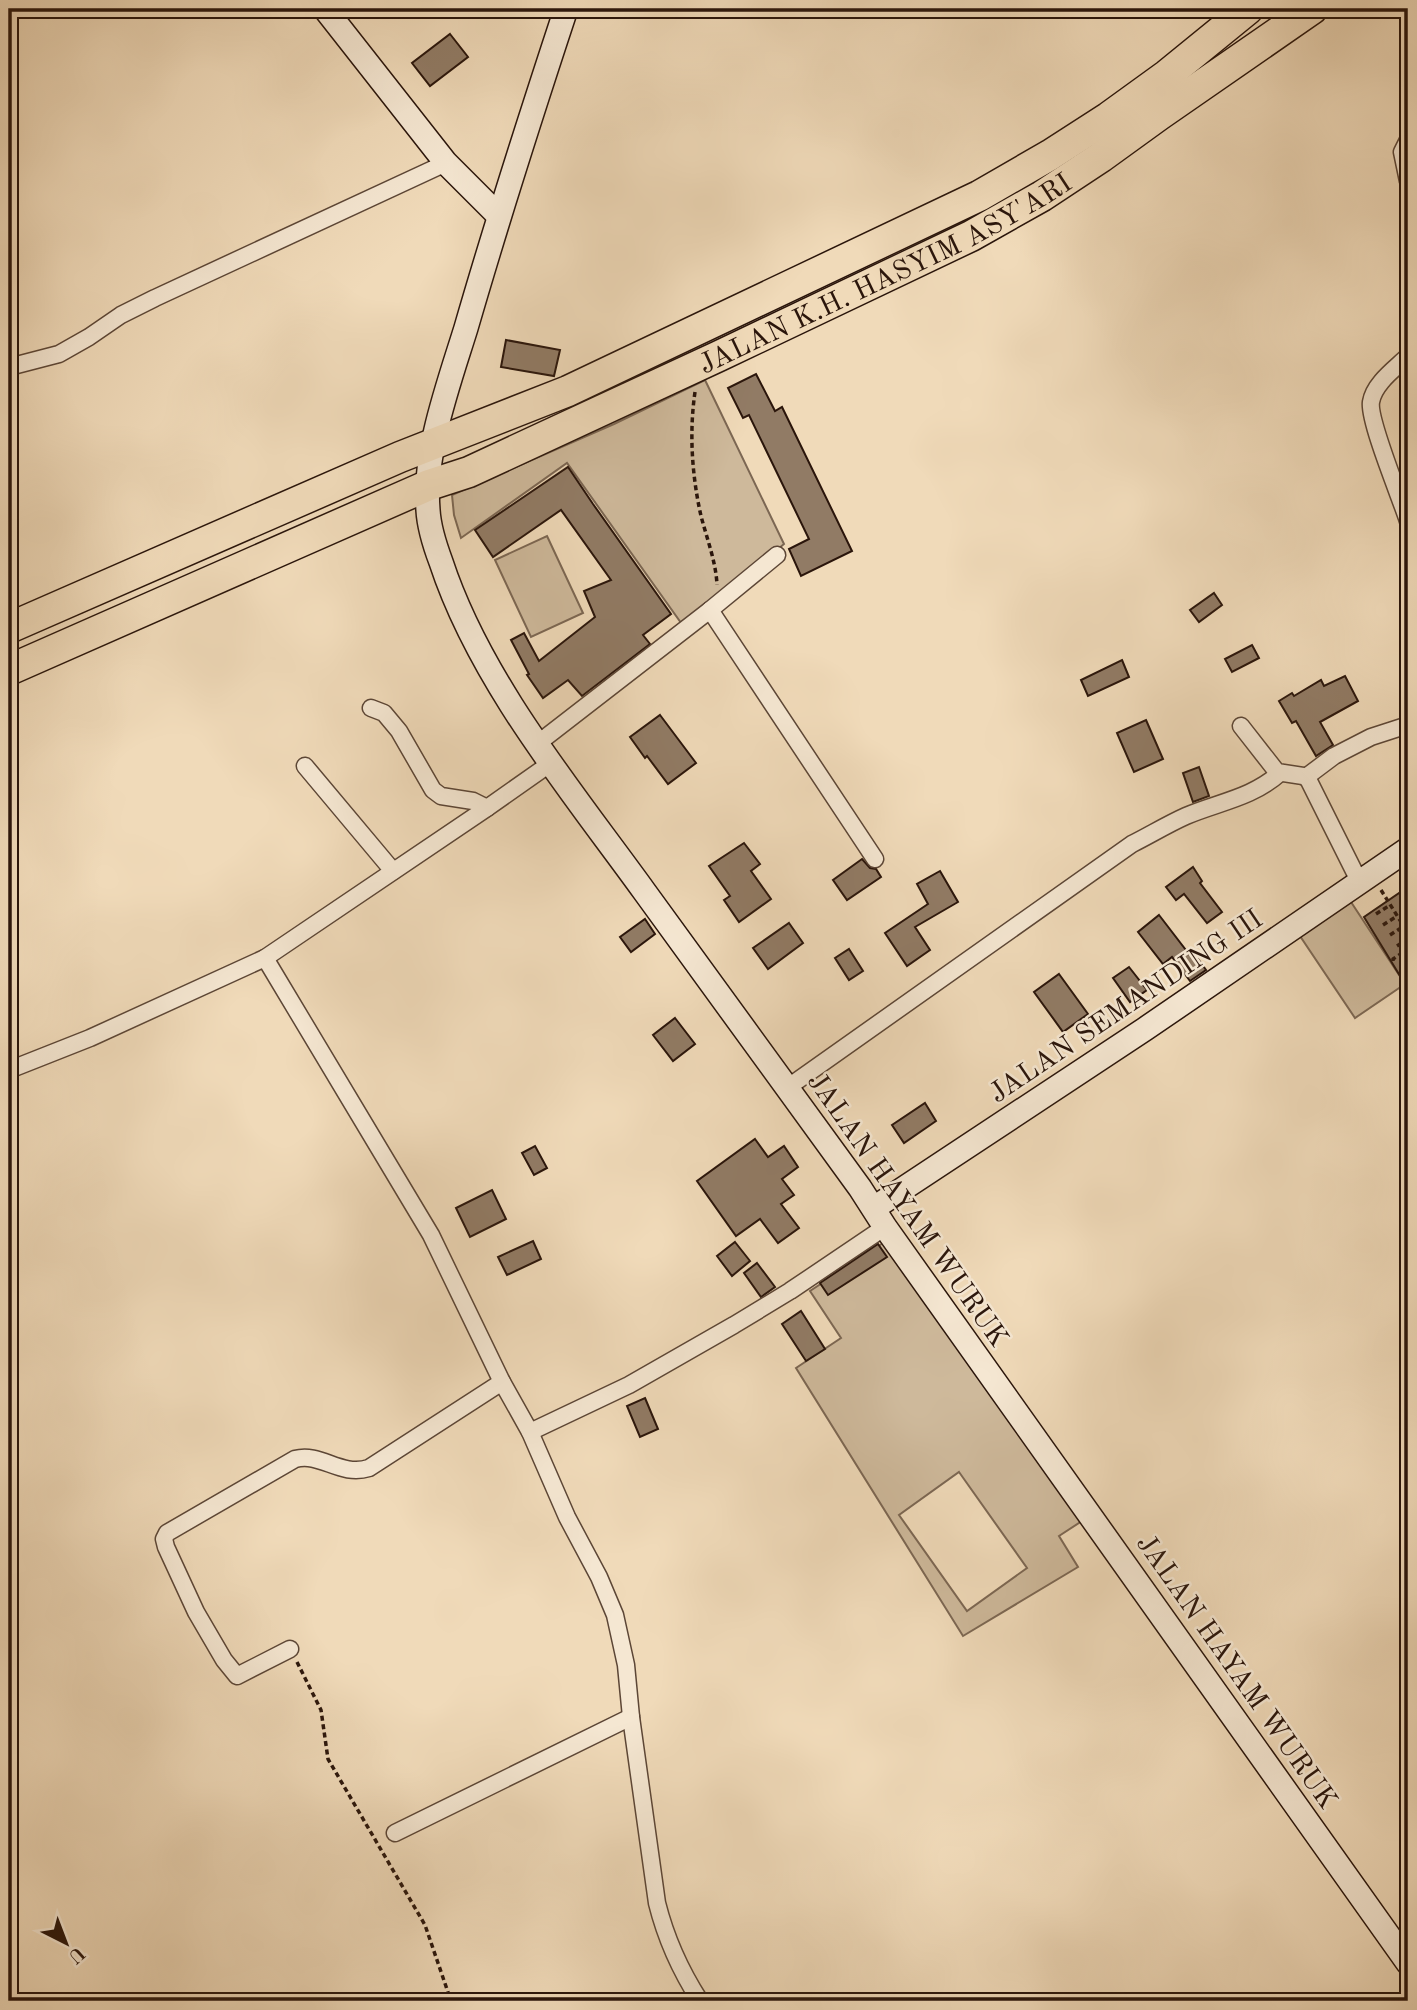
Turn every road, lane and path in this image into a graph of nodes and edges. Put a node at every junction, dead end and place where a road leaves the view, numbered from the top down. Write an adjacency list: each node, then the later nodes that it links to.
1 (325, 9): 6 (main road)
2 (566, 9): 8 (main road, JALAN HAYAM WURUK)
3 (1248, 9): 12 (highway, JALAN K.H. HASYIM ASY'ARI)
4 (1312, 9): 10 (highway, JALAN K.H. HASYIM ASY'ARI)
5 (1408, 140): 7 (street)
6 (446, 163): 8 (main road); 11 (street)
7 (1408, 181)
8 (499, 216): 12 (main road, JALAN HAYAM WURUK)
9 (1408, 356): 13 (street)
10 (699, 366): 12 (highway, JALAN K.H. HASYIM ASY'ARI); 15 (path)
11 (9, 367)
12 (431, 463): 16 (highway); 17 (highway); 21 (main road, JALAN HAYAM WURUK)
13 (1408, 521)
14 (777, 555): 15 (street)
15 (710, 610): 21 (street); 28 (street)
16 (9, 628)
17 (9, 670)
18 (371, 708): 26 (street)
19 (1408, 725): 25 (street)
20 (1241, 726): 24 (street)
21 (537, 744): 22 (main road, JALAN HAYAM WURUK)
22 (551, 763): 26 (street); 43 (main road, JALAN HAYAM WURUK)
23 (305, 766): 29 (street)
24 (1280, 773): 25 (street); 43 (street)
25 (1306, 777): 30 (street)
26 (487, 808): 29 (street)
27 (1408, 849): 30 (main road, JALAN SEMANDING III)
28 (875, 859)
29 (393, 871): 40 (street)
30 (1359, 881): 44 (main road, JALAN SEMANDING III)
31 (1376, 914): 32 (path)
32 (1397, 916): 33 (path); 34 (path)
33 (1383, 925)
34 (1404, 926): 35 (path); 36 (path)
35 (1408, 933)
36 (1390, 935)
37 (1408, 939): 38 (path)
38 (1397, 946)
39 (1408, 949): 41 (path)
40 (265, 958): 42 (street); 45 (street)
41 (1394, 961)
42 (9, 1070)
43 (787, 1088): 44 (main road, JALAN HAYAM WURUK)
44 (880, 1217): 46 (street); 50 (main road, JALAN HAYAM WURUK)
45 (502, 1382): 46 (street); 47 (street)
46 (530, 1432): 48 (street)
47 (290, 1649): 51 (path)
48 (631, 1717): 49 (street); 52 (street)
49 (395, 1833)
50 (1408, 1963)
51 (451, 2001)
52 (700, 2001)

